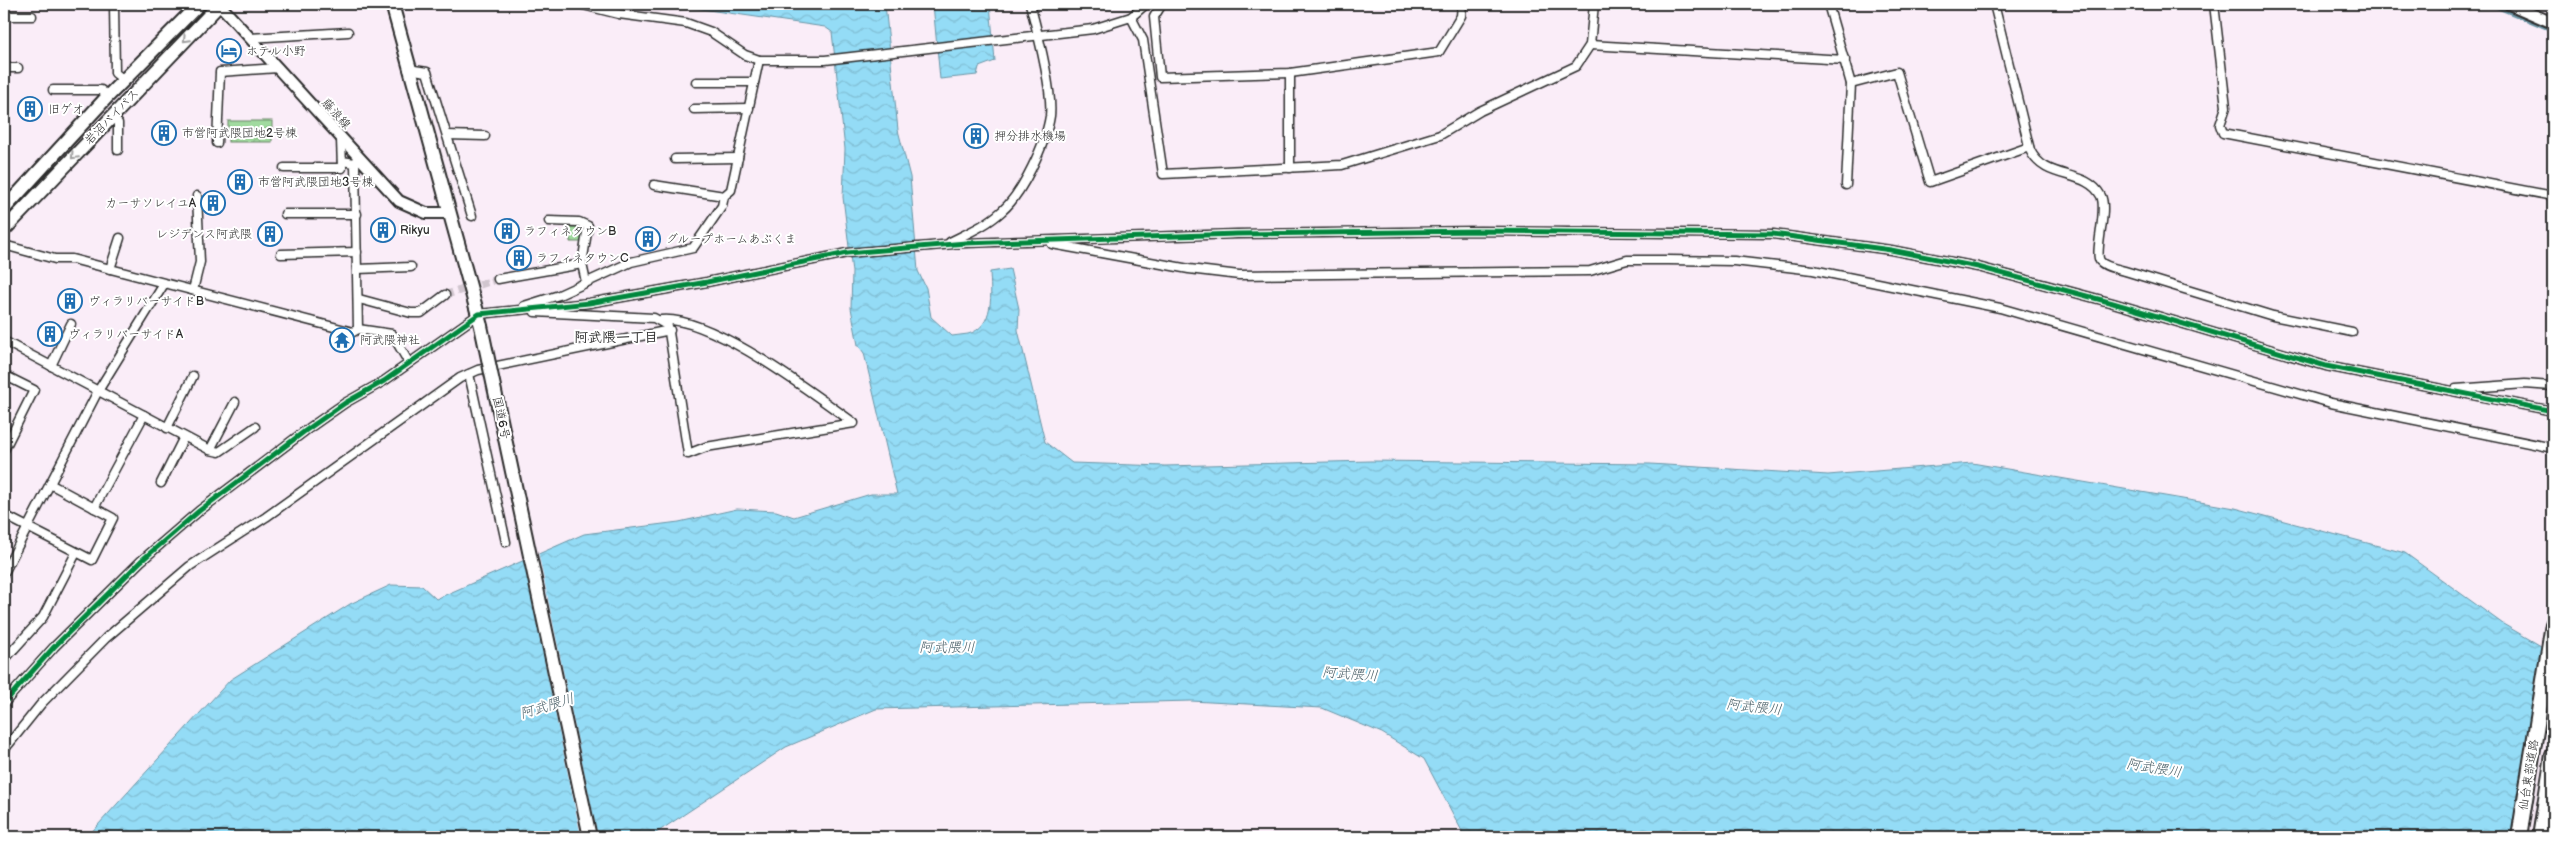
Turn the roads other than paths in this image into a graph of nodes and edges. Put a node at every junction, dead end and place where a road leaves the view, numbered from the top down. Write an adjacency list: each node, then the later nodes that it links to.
1 (114, 4): 30 (street)
2 (199, 4): 30 (highway, 岩沼バイパス)
3 (219, 4): 21 (street, 藤浪線); 38 (highway, 岩沼バイパス, one-way to 38)
4 (392, 4): 28 (highway, 国道6号)
5 (579, 4): 23 (street)
6 (1030, 4): 20 (street)
7 (1146, 4): 17 (street)
8 (1162, 4): 29 (street)
9 (1462, 4): 29 (street)
10 (1594, 4): 22 (street)
11 (1828, 4): 24 (street)
12 (1994, 4): 43 (street)
13 (2214, 4): 54 (street)
14 (2509, 4): 18 (street)
15 (4, 16): 16 (street)
16 (32, 16)
17 (1131, 17): 20 (street); 49 (street)
18 (2553, 22)
19 (348, 32): 21 (street)
20 (1035, 37): 23 (street); 64 (street)
21 (250, 38): 27 (street, 藤浪線)
22 (1590, 45): 24 (street); 49 (street)
23 (759, 60): 32 (street)
24 (1845, 60): 33 (street)
25 (4, 68): 26 (street)
26 (18, 68)
27 (278, 68): 41 (street, 藤浪線); 42 (street)
28 (408, 69): 39 (street); 56 (highway, 国道6号)
29 (1290, 73): 49 (street)
30 (124, 80): 35 (highway, 岩沼バイパス)
31 (696, 82): 32 (street)
32 (754, 82): 36 (street)
33 (1851, 84): 43 (street); 51 (street)
34 (53, 90): 35 (street)
35 (108, 96): 55 (highway, 岩沼バイパス)
36 (749, 108): 37 (street); 45 (street)
37 (694, 109)
38 (112, 117): 44 (street); 61 (highway, 岩沼バイパス, one-way to 61)
39 (447, 136): 40 (street); 59 (street)
40 (485, 136)
41 (341, 139): 47 (street); 56 (street, 藤浪線)
42 (217, 143)
43 (2030, 147): 84 (street)
44 (118, 150)
45 (738, 158): 46 (street); 53 (street)
46 (675, 159)
47 (342, 161): 48 (street); 58 (street)
48 (284, 168)
49 (1290, 168)
50 (654, 185): 53 (street)
51 (1846, 185)
52 (197, 196): 75 (street)
53 (724, 196): 73 (street)
54 (2553, 196)
55 (4, 208)
56 (450, 213): 79 (highway, 国道6号)
57 (285, 214): 58 (street)
58 (356, 214): 66 (street)
59 (472, 216)
60 (549, 221): 68 (street)
61 (4, 230)
62 (120, 238): 70 (street)
63 (1030, 240): 64 (street); 92 (street); 100 (street)
64 (946, 244): 78 (street)
65 (4, 245): 70 (street)
66 (356, 252): 67 (street); 71 (street)
67 (281, 254)
68 (582, 264): 72 (street); 73 (street)
69 (411, 268): 71 (street)
70 (110, 269): 74 (street)
71 (358, 269): 77 (street)
72 (498, 279)
73 (586, 282): 78 (street)
74 (164, 284): 75 (street); 93 (street)
75 (193, 290): 82 (street)
76 (445, 295): 77 (street)
77 (359, 299): 82 (street)
78 (508, 310): 79 (street); 80 (street)
79 (480, 320): 86 (street); 116 (highway, 国道6号, bridge)
80 (661, 320): 83 (street); 83 (street)
81 (71, 324): 87 (street)
82 (358, 329): 86 (street)
83 (670, 330): 88 (street)
84 (2352, 332)
85 (4, 341): 87 (street)
86 (409, 363): 113 (street)
87 (51, 366): 93 (street)
88 (469, 374): 108 (street); 114 (street)
89 (4, 375): 101 (street)
90 (193, 376): 97 (street)
91 (2553, 386): 92 (street)
92 (2440, 389): 95 (street)
93 (98, 390): 96 (street); 104 (street)
94 (235, 402): 102 (street)
95 (2553, 412)
96 (144, 415): 97 (street); 105 (street)
97 (167, 428): 99 (street)
98 (255, 428): 102 (street)
99 (184, 437): 102 (street); 103 (street)
100 (2553, 448)
101 (4, 450)
102 (210, 450)
103 (161, 483)
104 (50, 484): 105 (street); 107 (street)
105 (94, 508): 109 (street)
106 (4, 515): 107 (street)
107 (27, 528): 109 (street); 110 (street)
108 (506, 542)
109 (76, 553): 112 (street)
110 (4, 573)
111 (2553, 624): 117 (highway, 仙台東部道路)
112 (4, 660)
113 (4, 704)
114 (4, 750)
115 (2553, 754): 118 (highway, 仙台東部道路)
116 (590, 837)
117 (2519, 837)
118 (2540, 837)

